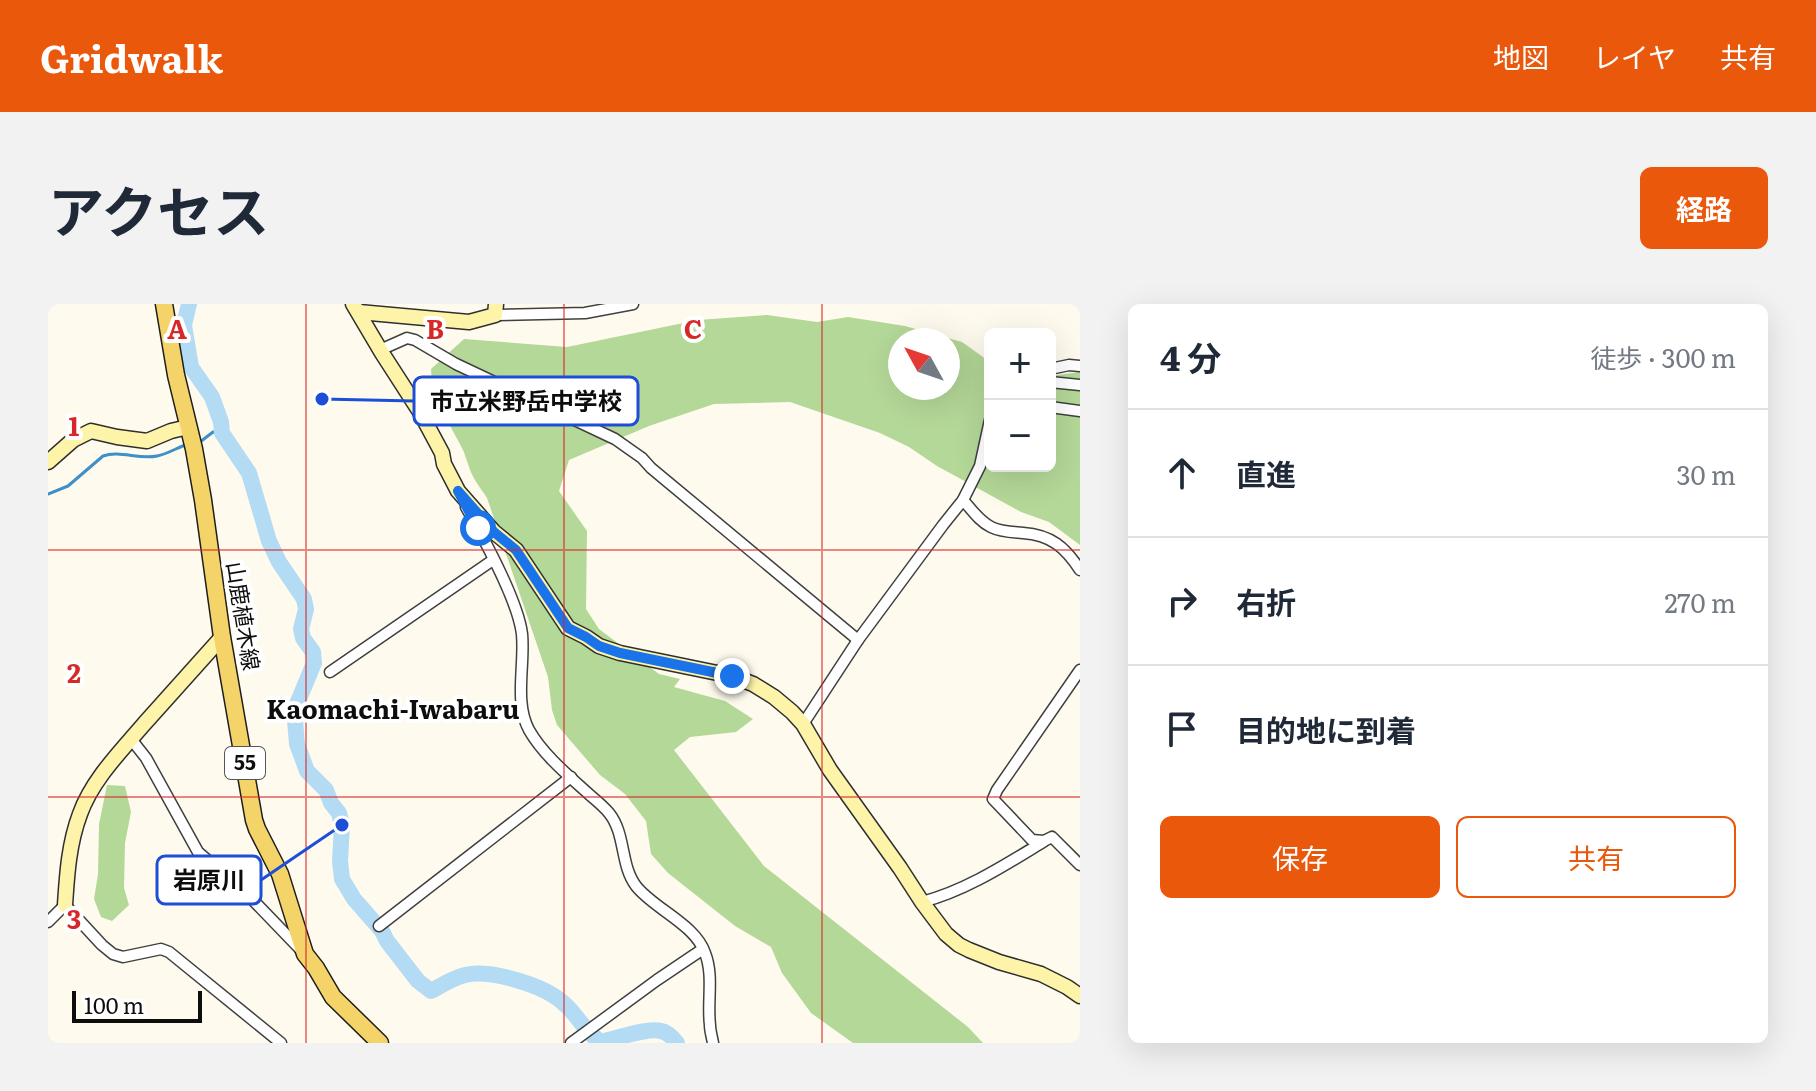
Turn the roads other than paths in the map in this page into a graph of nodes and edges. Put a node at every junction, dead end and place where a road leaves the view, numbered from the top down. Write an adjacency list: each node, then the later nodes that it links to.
1 (164, 304): 12 (main road, 山鹿植木線 / 55)
2 (633, 304): 4 (street)
3 (356, 308): 4 (street); 5 (street)
4 (495, 310)
5 (380, 350): 15 (street); 20 (street)
6 (1080, 366): 7 (street)
7 (1056, 368)
8 (1056, 383): 9 (street)
9 (1080, 385)
10 (1056, 408): 11 (street)
11 (1080, 411)
12 (191, 437): 14 (street); 19 (main road, 山鹿植木線 / 55)
13 (984, 448): 16 (street)
14 (48, 462)
15 (458, 491): 17 (street); 23 (street)
16 (963, 500): 18 (street); 20 (street)
17 (493, 560): 22 (street); 25 (street)
18 (1080, 570)
19 (222, 637): 24 (street); 33 (main road, 山鹿植木線 / 55)
20 (858, 640): 23 (street)
21 (1080, 670): 26 (street)
22 (330, 672)
23 (803, 724): 28 (street)
24 (131, 739): 29 (street); 33 (street)
25 (571, 777): 31 (street); 32 (street)
26 (1044, 841): 27 (street); 28 (street)
27 (1080, 865)
28 (922, 902): 34 (street)
29 (65, 905): 30 (street); 36 (street)
30 (48, 922)
31 (379, 926)
32 (703, 949): 35 (street); 38 (street)
33 (305, 954): 37 (main road, 山鹿植木線 / 55)
34 (1080, 996)
35 (575, 1040)
36 (281, 1043)
37 (380, 1043)
38 (713, 1043)

